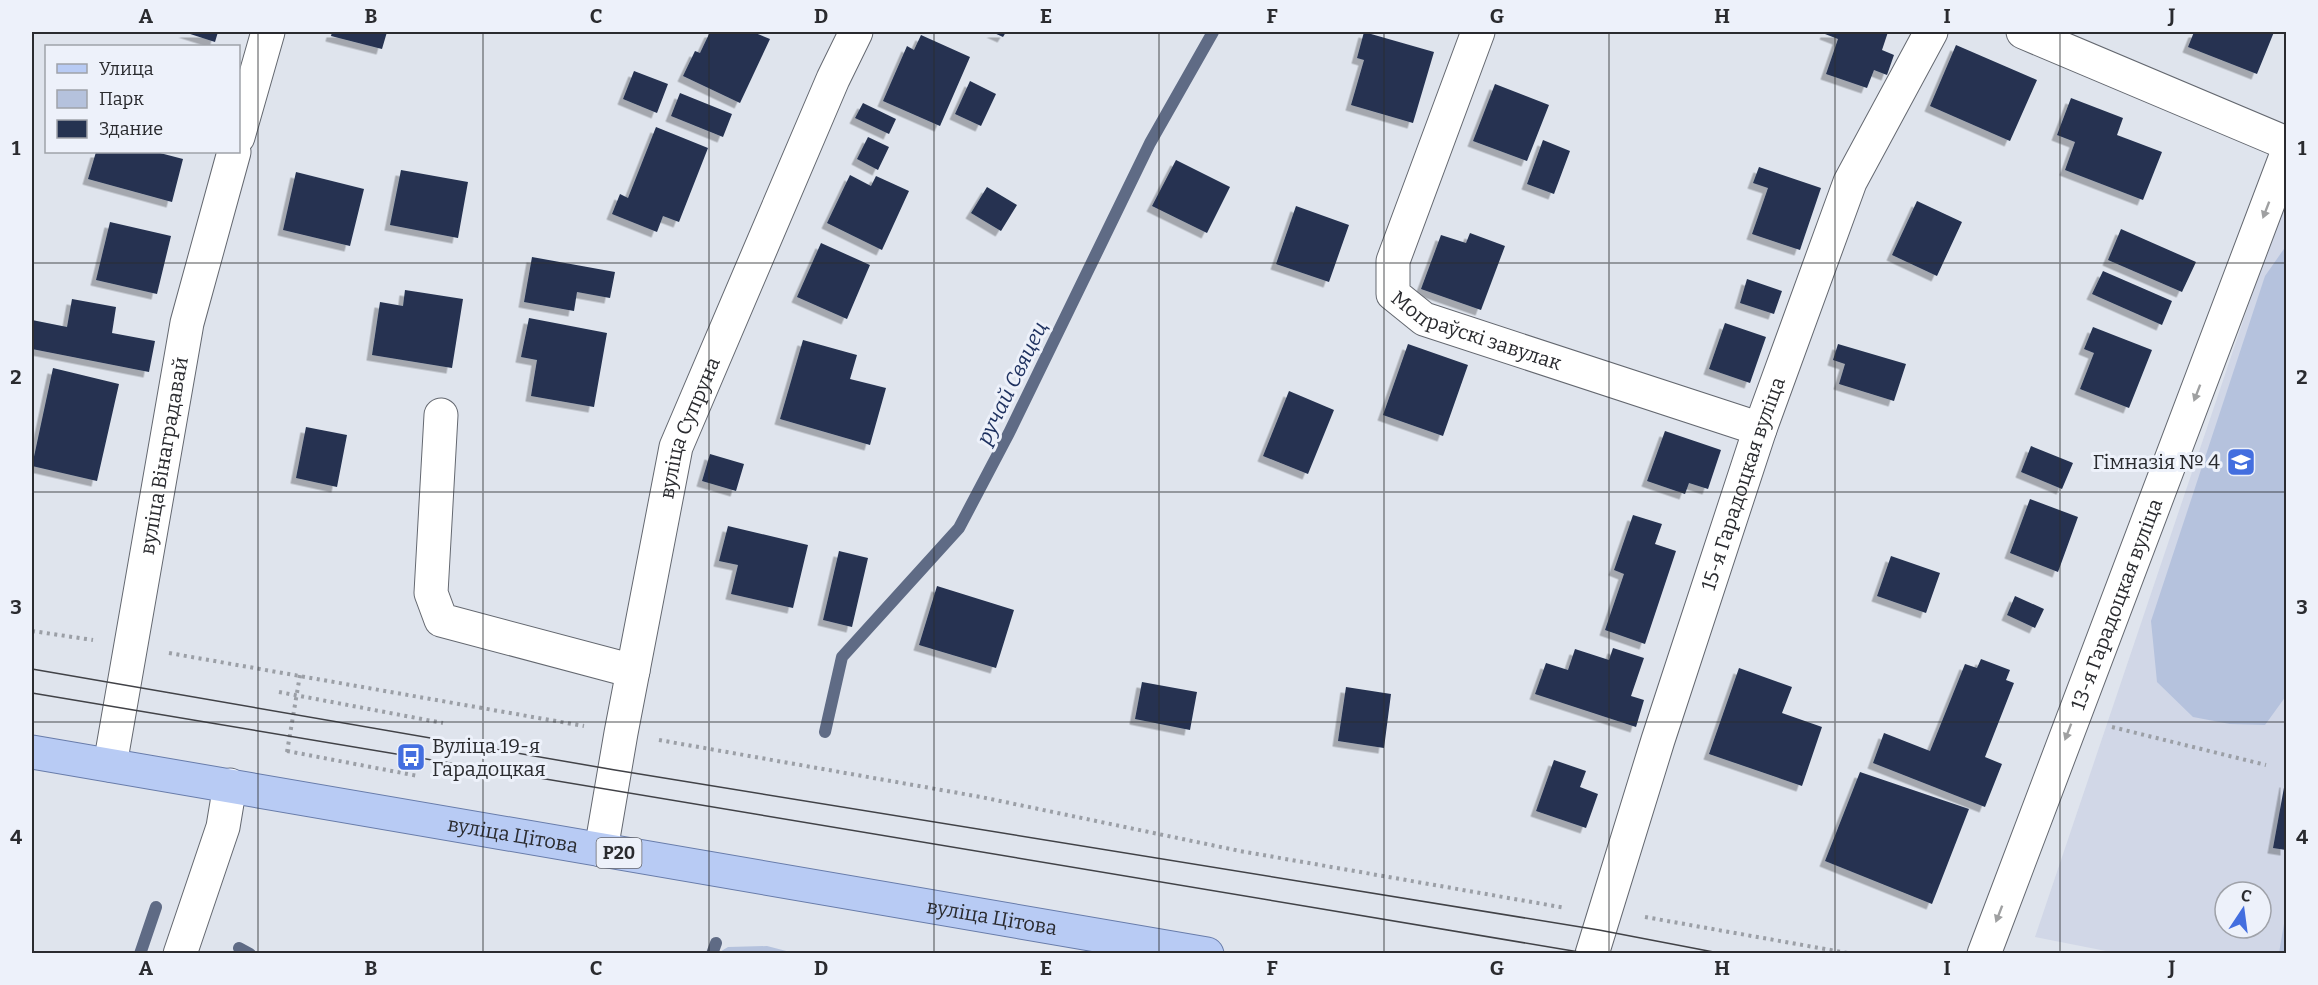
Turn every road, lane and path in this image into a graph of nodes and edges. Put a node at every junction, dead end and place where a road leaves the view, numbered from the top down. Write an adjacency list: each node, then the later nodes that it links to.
1 (268, 32): 6 (street)
2 (856, 32): 14 (street, вуліца Супруна)
3 (1478, 32): 11 (street, Мопраўскі завулак)
4 (1931, 32): 11 (street, 15-я Гарадоцкая вуліца)
5 (2023, 32): 7 (street)
6 (240, 130)
7 (2286, 143)
8 (234, 153): 13 (street, вуліца Вінаградавай)
9 (2286, 156): 18 (street, 13-я Гарадоцкая вуліца, one-way to 18)
10 (441, 415): 14 (street)
11 (1760, 429): 27 (street, 15-я Гарадоцкая вуліца)
12 (32, 631): 13 (path)
13 (132, 646): 15 (path); 22 (street, вуліца Вінаградавай)
14 (633, 671): 20 (street, вуліца Супруна)
15 (300, 675): 17 (path); 20 (path)
16 (279, 692): 17 (path)
17 (296, 696): 19 (path); 24 (path)
18 (2073, 718): 23 (path); 32 (street, 13-я Гарадоцкая вуліца, one-way to 32)
19 (443, 723)
20 (621, 733): 26 (street, вуліца Супруна); 27 (path)
21 (32, 752): 22 (main road, вуліца Цітова / Р20)
22 (110, 765): 25 (main road, вуліца Цітова / Р20)
23 (2266, 765)
24 (420, 777)
25 (230, 785): 26 (main road, вуліца Цітова / Р20); 28 (street)
26 (601, 850): 29 (main road, вуліца Цітова / Р20)
27 (1603, 915): 30 (street, 15-я Гарадоцкая вуліца); 31 (path)
28 (180, 954)
29 (1207, 954)
30 (1592, 954)
31 (1853, 954)
32 (1984, 954)

